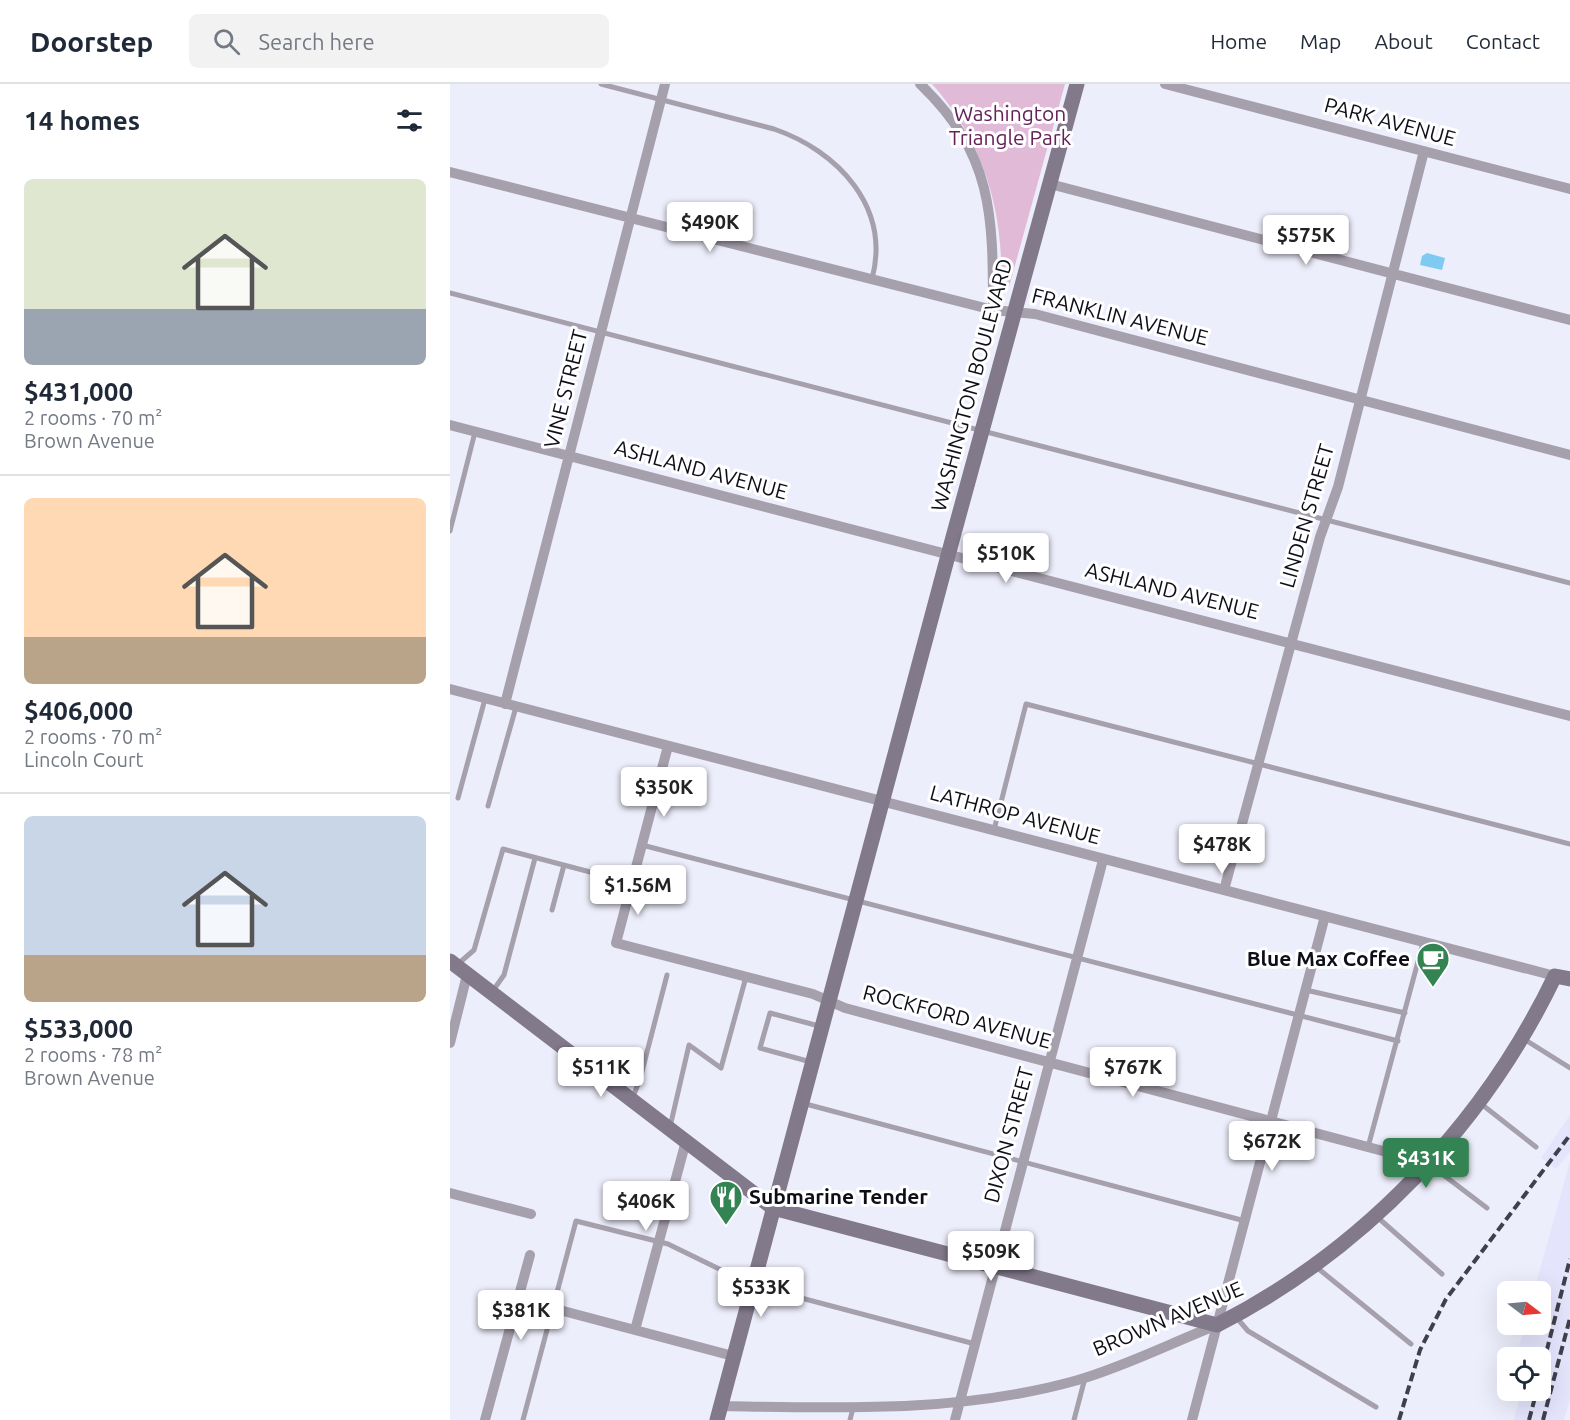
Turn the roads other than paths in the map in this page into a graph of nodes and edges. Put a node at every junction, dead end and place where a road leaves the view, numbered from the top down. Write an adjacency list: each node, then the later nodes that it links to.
1 (601, 84): 6 (lane)
2 (664, 84): 6 (street, VINE STREET)
3 (920, 84): 15 (street)
4 (1077, 84): 9 (street, WASHINGTON BOULEVARD)
5 (1165, 84): 7 (street, PARK AVENUE)
6 (661, 99): 11 (street, VINE STREET); 13 (lane)
7 (1424, 151): 10 (street, PARK AVENUE); 12 (street, LINDEN STREET)
8 (450, 172): 11 (street, FRANKLIN AVENUE)
9 (1050, 184): 12 (street); 16 (street, WASHINGTON BOULEVARD)
10 (1570, 189)
11 (630, 219): 13 (street, FRANKLIN AVENUE); 18 (street, VINE STREET)
12 (1392, 274): 17 (street); 19 (street, LINDEN STREET)
13 (872, 279): 15 (street, FRANKLIN AVENUE)
14 (450, 293): 18 (lane)
15 (993, 310): 16 (street, FRANKLIN AVENUE)
16 (1014, 311): 19 (street, FRANKLIN AVENUE); 21 (street, WASHINGTON BOULEVARD)
17 (1570, 320)
18 (601, 331): 21 (lane); 23 (street, VINE STREET)
19 (1359, 398): 24 (street, FRANKLIN AVENUE); 25 (street, LINDEN STREET)
20 (450, 425): 22 (street, ASHLAND AVENUE)
21 (982, 430): 25 (lane); 27 (street, WASHINGTON BOULEVARD)
22 (475, 432): 23 (street, ASHLAND AVENUE); 26 (lane)
23 (569, 455): 27 (street, ASHLAND AVENUE); 32 (street, VINE STREET)
24 (1570, 455)
25 (1325, 520): 28 (lane); 29 (street, LINDEN STREET)
26 (450, 531)
27 (948, 554): 29 (street, ASHLAND AVENUE); 38 (street, WASHINGTON BOULEVARD)
28 (1570, 583)
29 (1291, 641): 34 (street, ASHLAND AVENUE); 36 (street, LINDEN STREET)
30 (450, 690): 31 (street, LATHROP AVENUE)
31 (484, 699): 32 (street, LATHROP AVENUE); 37 (lane)
32 (504, 704): 33 (street, LATHROP AVENUE)
33 (516, 707): 35 (street, LATHROP AVENUE); 39 (lane)
34 (1570, 716)
35 (668, 746): 38 (street, LATHROP AVENUE); 41 (street)
36 (1257, 765): 40 (lane); 42 (lane); 47 (street, LINDEN STREET)
37 (458, 798)
38 (882, 802): 40 (street, LATHROP AVENUE); 48 (street, WASHINGTON BOULEVARD)
39 (488, 806)
40 (993, 831): 44 (street, LATHROP AVENUE)
41 (642, 844): 46 (street); 48 (lane)
42 (1570, 844)
43 (535, 858): 45 (lane); 53 (lane); 58 (lane)
44 (1103, 860): 47 (street, LATHROP AVENUE); 52 (street, DIXON STREET)
45 (564, 865): 46 (lane); 49 (lane)
46 (632, 883): 55 (street, ROCKFORD AVENUE)
47 (1224, 890): 50 (street, LATHROP AVENUE)
48 (855, 898): 52 (lane); 59 (street, WASHINGTON BOULEVARD)
49 (552, 910)
50 (1325, 916): 51 (street, LATHROP AVENUE); 57 (street)
51 (1424, 942): 56 (street, LATHROP AVENUE); 60 (lane)
52 (1076, 958): 61 (lane); 67 (street, DIXON STREET)
53 (458, 968): 58 (street); 65 (street)
54 (667, 975): 69 (lane)
55 (746, 977): 59 (street, ROCKFORD AVENUE); 73 (lane)
56 (1563, 977): 63 (street, BROWN AVENUE)
57 (1306, 990): 60 (lane); 61 (street)
58 (491, 993): 69 (street)
59 (828, 1000): 62 (street, WASHINGTON BOULEVARD); 67 (street, ROCKFORD AVENUE)
60 (1405, 1013): 64 (lane)
61 (1299, 1017): 64 (lane); 72 (street)
62 (821, 1027): 66 (street, WASHINGTON BOULEVARD); 66 (lane)
63 (1522, 1038): 68 (lane); 71 (street, BROWN AVENUE)
64 (1398, 1041): 75 (lane)
65 (450, 1043)
66 (812, 1062): 70 (street, WASHINGTON BOULEVARD)
67 (1048, 1062): 72 (street, ROCKFORD AVENUE); 77 (street, DIXON STREET)
68 (1570, 1068)
69 (632, 1100): 73 (street)
70 (801, 1103): 77 (lane); 80 (street, WASHINGTON BOULEVARD)
71 (1479, 1103): 76 (lane); 78 (street, BROWN AVENUE)
72 (1272, 1120): 75 (street, ROCKFORD AVENUE); 84 (street)
73 (669, 1129): 74 (street)
74 (686, 1141): 80 (street); 85 (street)
75 (1368, 1146): 78 (street, ROCKFORD AVENUE)
76 (1536, 1147)
77 (1022, 1162): 84 (lane); 88 (street, DIXON STREET)
78 (1428, 1163): 81 (lane); 83 (street, BROWN AVENUE)
79 (450, 1194): 82 (street)
80 (773, 1208): 88 (street); 90 (street, WASHINGTON BOULEVARD)
81 (1487, 1208)
82 (531, 1214)
83 (1375, 1215): 87 (street, BROWN AVENUE); 89 (lane)
84 (1245, 1221): 93 (street)
85 (658, 1241): 90 (lane); 91 (lane); 94 (street)
86 (530, 1255): 103 (street)
87 (1313, 1265): 92 (street, BROWN AVENUE); 96 (lane)
88 (995, 1267): 93 (street); 95 (street, DIXON STREET)
89 (1442, 1274)
90 (752, 1285): 95 (lane); 97 (street, WASHINGTON BOULEVARD)
91 (552, 1308): 94 (street); 104 (lane)
92 (1234, 1316): 93 (street, BROWN AVENUE); 100 (lane)
93 (1217, 1325): 98 (street, BROWN AVENUE); 108 (street)
94 (634, 1329): 97 (street)
95 (975, 1344): 99 (street, DIXON STREET)
96 (1411, 1344)
97 (734, 1356): 102 (street, WASHINGTON BOULEVARD)
98 (1086, 1377): 99 (street, BROWN AVENUE); 107 (lane)
99 (960, 1401): 101 (street, BROWN AVENUE); 106 (street, DIXON STREET)
100 (1376, 1407)
101 (853, 1408): 102 (street, BROWN AVENUE); 105 (lane)
102 (718, 1413)
103 (485, 1420)
104 (523, 1420)
105 (850, 1420)
106 (955, 1420)
107 (1074, 1420)
108 (1192, 1420)

